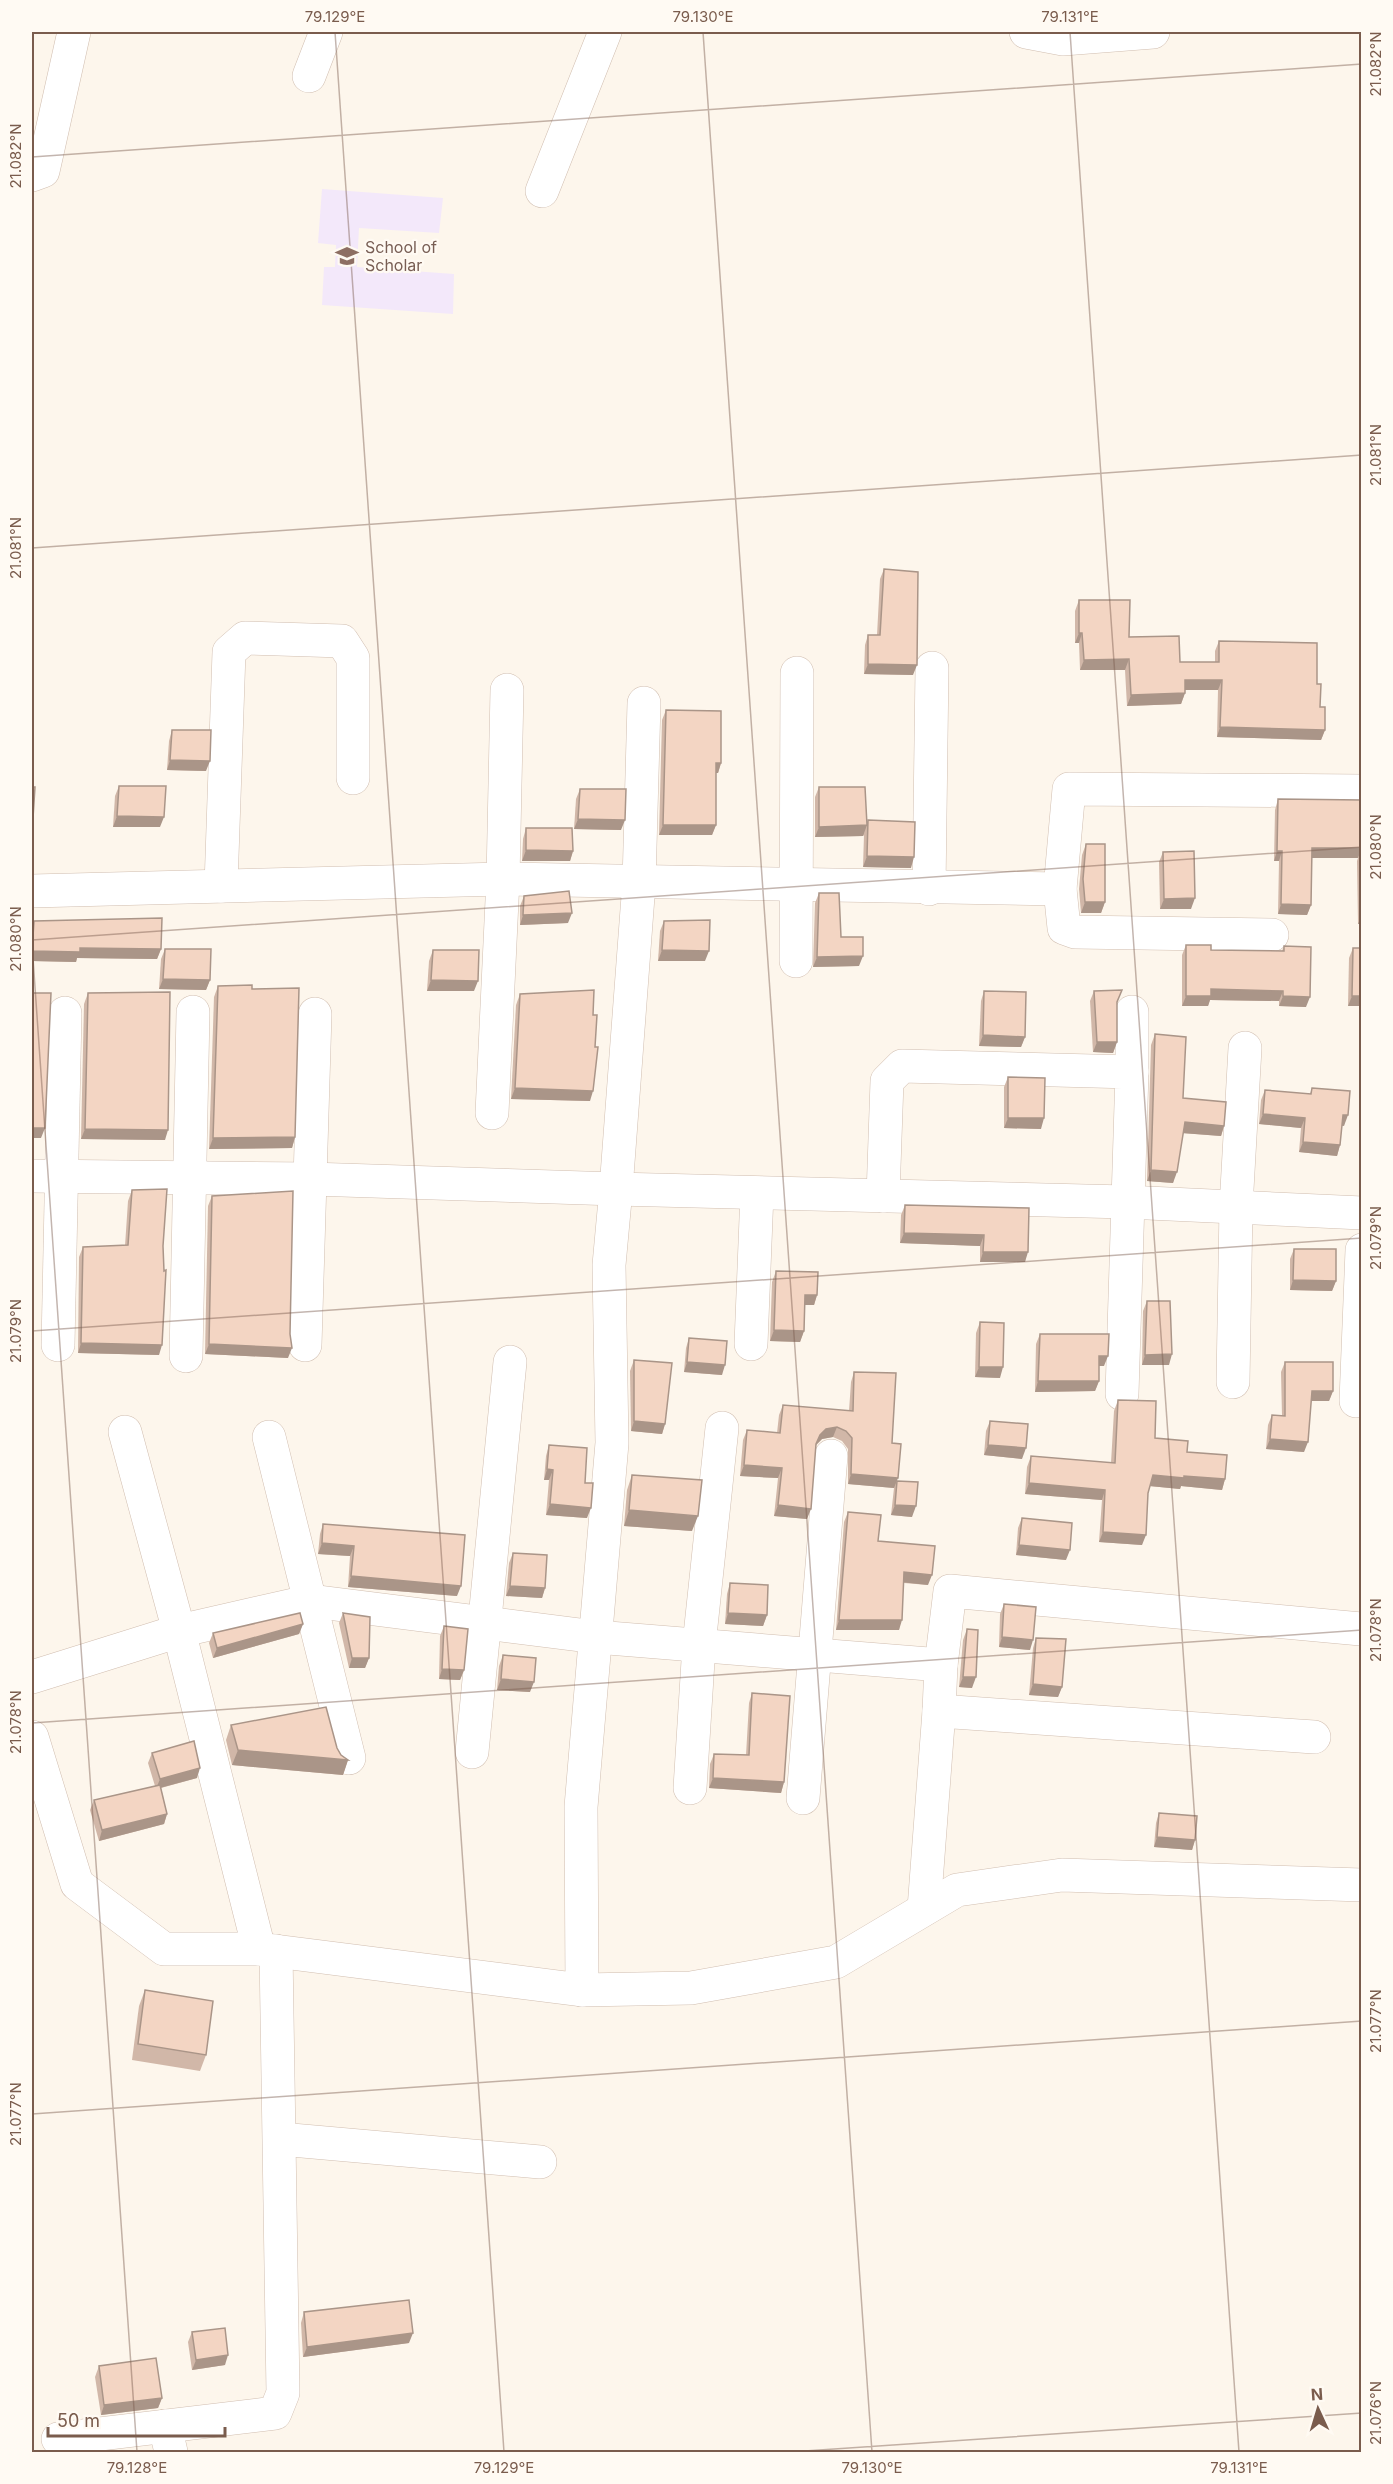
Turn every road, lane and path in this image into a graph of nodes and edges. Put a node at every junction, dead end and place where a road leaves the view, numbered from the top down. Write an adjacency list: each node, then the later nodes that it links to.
1 (74, 32): 7 (street)
2 (326, 32): 6 (street)
3 (605, 32): 8 (street)
4 (1026, 32): 5 (street)
5 (1153, 32)
6 (309, 76)
7 (32, 175)
8 (542, 191)
9 (932, 668): 19 (street)
10 (797, 674): 18 (street)
11 (507, 690): 15 (street)
12 (644, 703): 16 (street)
13 (353, 778): 17 (street)
14 (1362, 791): 20 (street)
15 (503, 879): 16 (street); 17 (street); 30 (street)
16 (639, 883): 18 (street); 34 (street)
17 (221, 886): 21 (street)
18 (795, 886): 19 (street); 23 (street)
19 (929, 889): 20 (street)
20 (1060, 889): 22 (street)
21 (32, 891)
22 (1272, 935)
23 (796, 961)
24 (194, 1012): 32 (street)
25 (1132, 1012): 29 (street)
26 (65, 1013): 31 (street)
27 (315, 1014): 33 (street)
28 (1245, 1048): 38 (street)
29 (1132, 1072): 36 (street); 37 (street)
30 (492, 1113)
31 (47, 1176): 32 (street); 42 (street)
32 (190, 1177): 33 (street); 44 (street)
33 (311, 1179): 34 (street); 43 (street)
34 (616, 1189): 35 (street); 57 (street)
35 (757, 1193): 36 (street); 41 (street)
36 (883, 1196): 37 (street)
37 (1126, 1202): 38 (street); 47 (street)
38 (1236, 1207): 39 (street); 46 (street)
39 (1362, 1213)
40 (1362, 1250): 48 (street)
41 (751, 1344)
42 (58, 1345)
43 (305, 1345)
44 (186, 1356)
45 (510, 1362): 54 (street)
46 (1233, 1382)
47 (1122, 1394)
48 (1356, 1401)
49 (722, 1428): 58 (street)
50 (125, 1432): 56 (street)
51 (269, 1437): 53 (street)
52 (831, 1456): 59 (street)
53 (312, 1601): 54 (street); 56 (street); 66 (street)
54 (486, 1623): 57 (street); 65 (street)
55 (1361, 1629): 60 (street)
56 (179, 1631): 61 (street); 71 (street)
57 (596, 1637): 58 (street); 72 (street)
58 (699, 1645): 59 (street); 67 (street)
59 (813, 1655): 60 (street); 68 (street)
60 (941, 1665): 62 (street)
61 (32, 1677)
62 (939, 1711): 64 (street); 70 (street)
63 (32, 1737): 71 (street)
64 (1314, 1737)
65 (472, 1752)
66 (349, 1758)
67 (690, 1788)
68 (802, 1798)
69 (1362, 1885): 70 (street)
70 (924, 1909): 72 (street)
71 (268, 1950): 72 (street); 73 (street)
72 (582, 1990)
73 (280, 2139): 74 (street); 76 (street)
74 (540, 2162)
75 (58, 2439): 76 (street)
76 (168, 2439)

